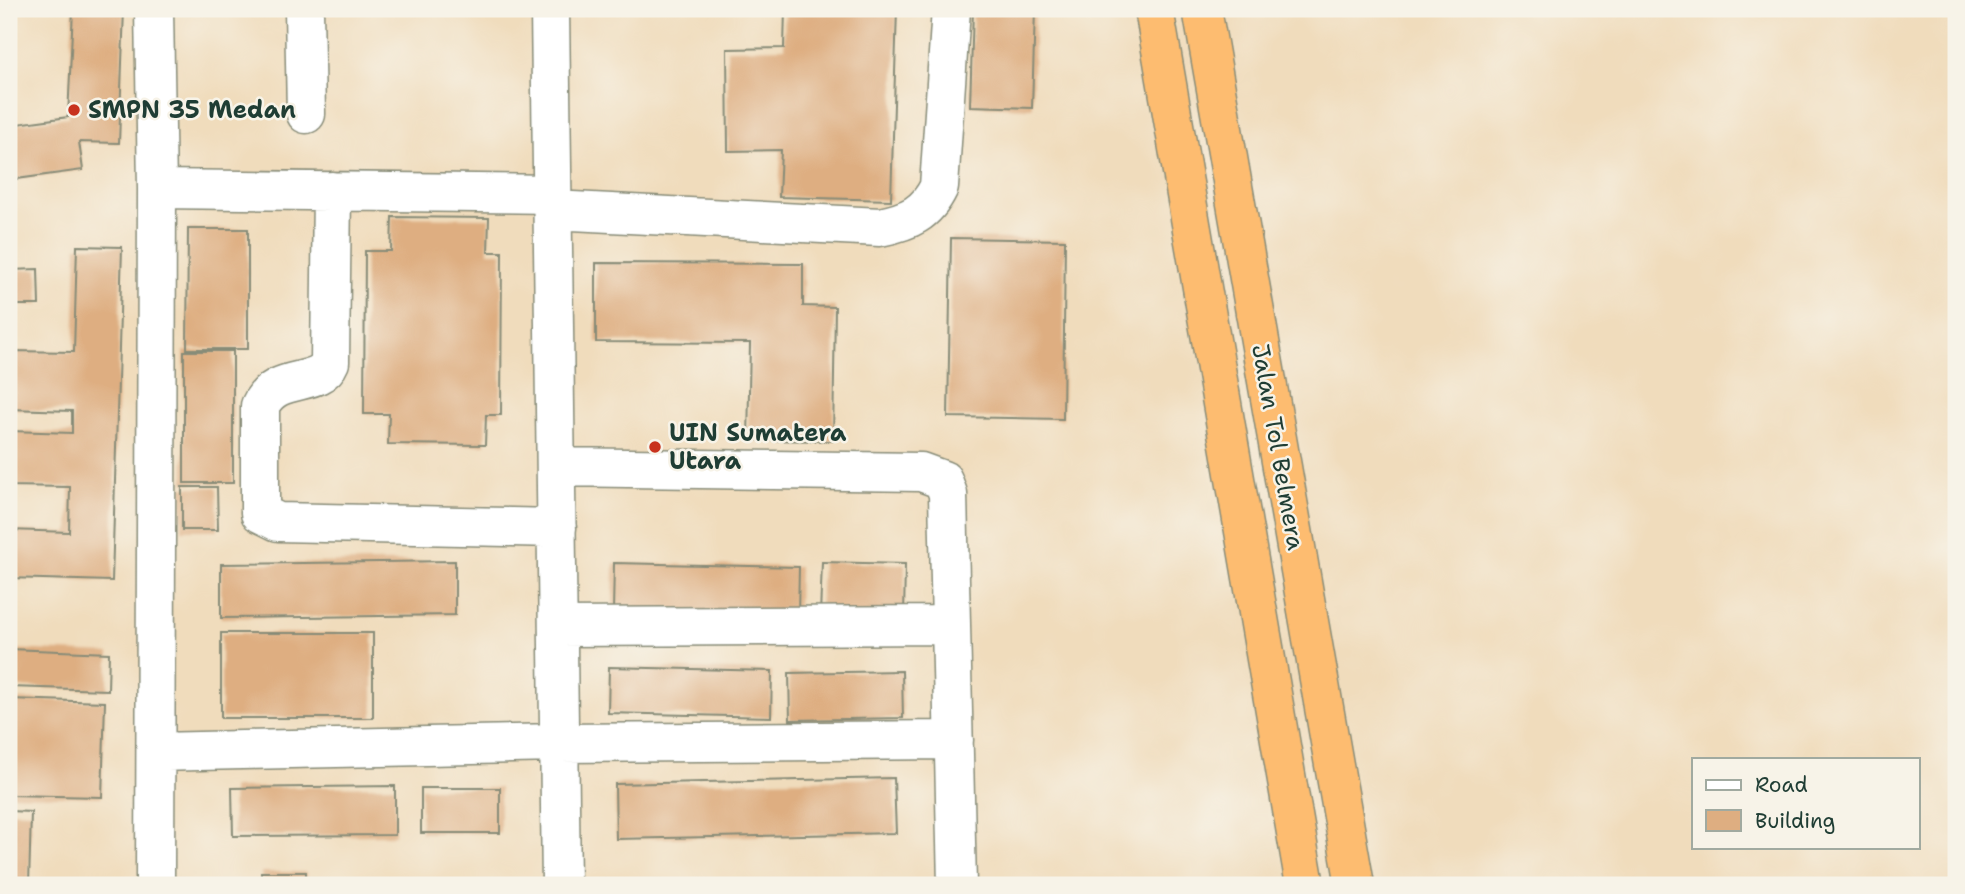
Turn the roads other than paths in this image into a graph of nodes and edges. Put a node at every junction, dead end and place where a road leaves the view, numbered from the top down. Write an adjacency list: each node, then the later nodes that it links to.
1 (154, 9): 8 (street)
2 (304, 9): 7 (street)
3 (550, 9): 10 (street)
4 (951, 9): 10 (street)
5 (1154, 9): 21 (highway, Jalan Tol Belmera)
6 (1202, 9): 22 (highway, Jalan Tol Belmera)
7 (306, 114)
8 (157, 189): 9 (street); 17 (street)
9 (332, 191): 10 (street); 12 (street)
10 (553, 202): 11 (street)
11 (556, 467): 12 (street); 13 (street)
12 (557, 528): 14 (street)
13 (951, 625): 14 (street); 15 (street)
14 (558, 627): 16 (street)
15 (954, 740): 16 (street); 20 (street)
16 (559, 743): 17 (street); 19 (street)
17 (156, 752): 18 (street)
18 (155, 885)
19 (561, 885)
20 (957, 885)
21 (1305, 885)
22 (1355, 885)

